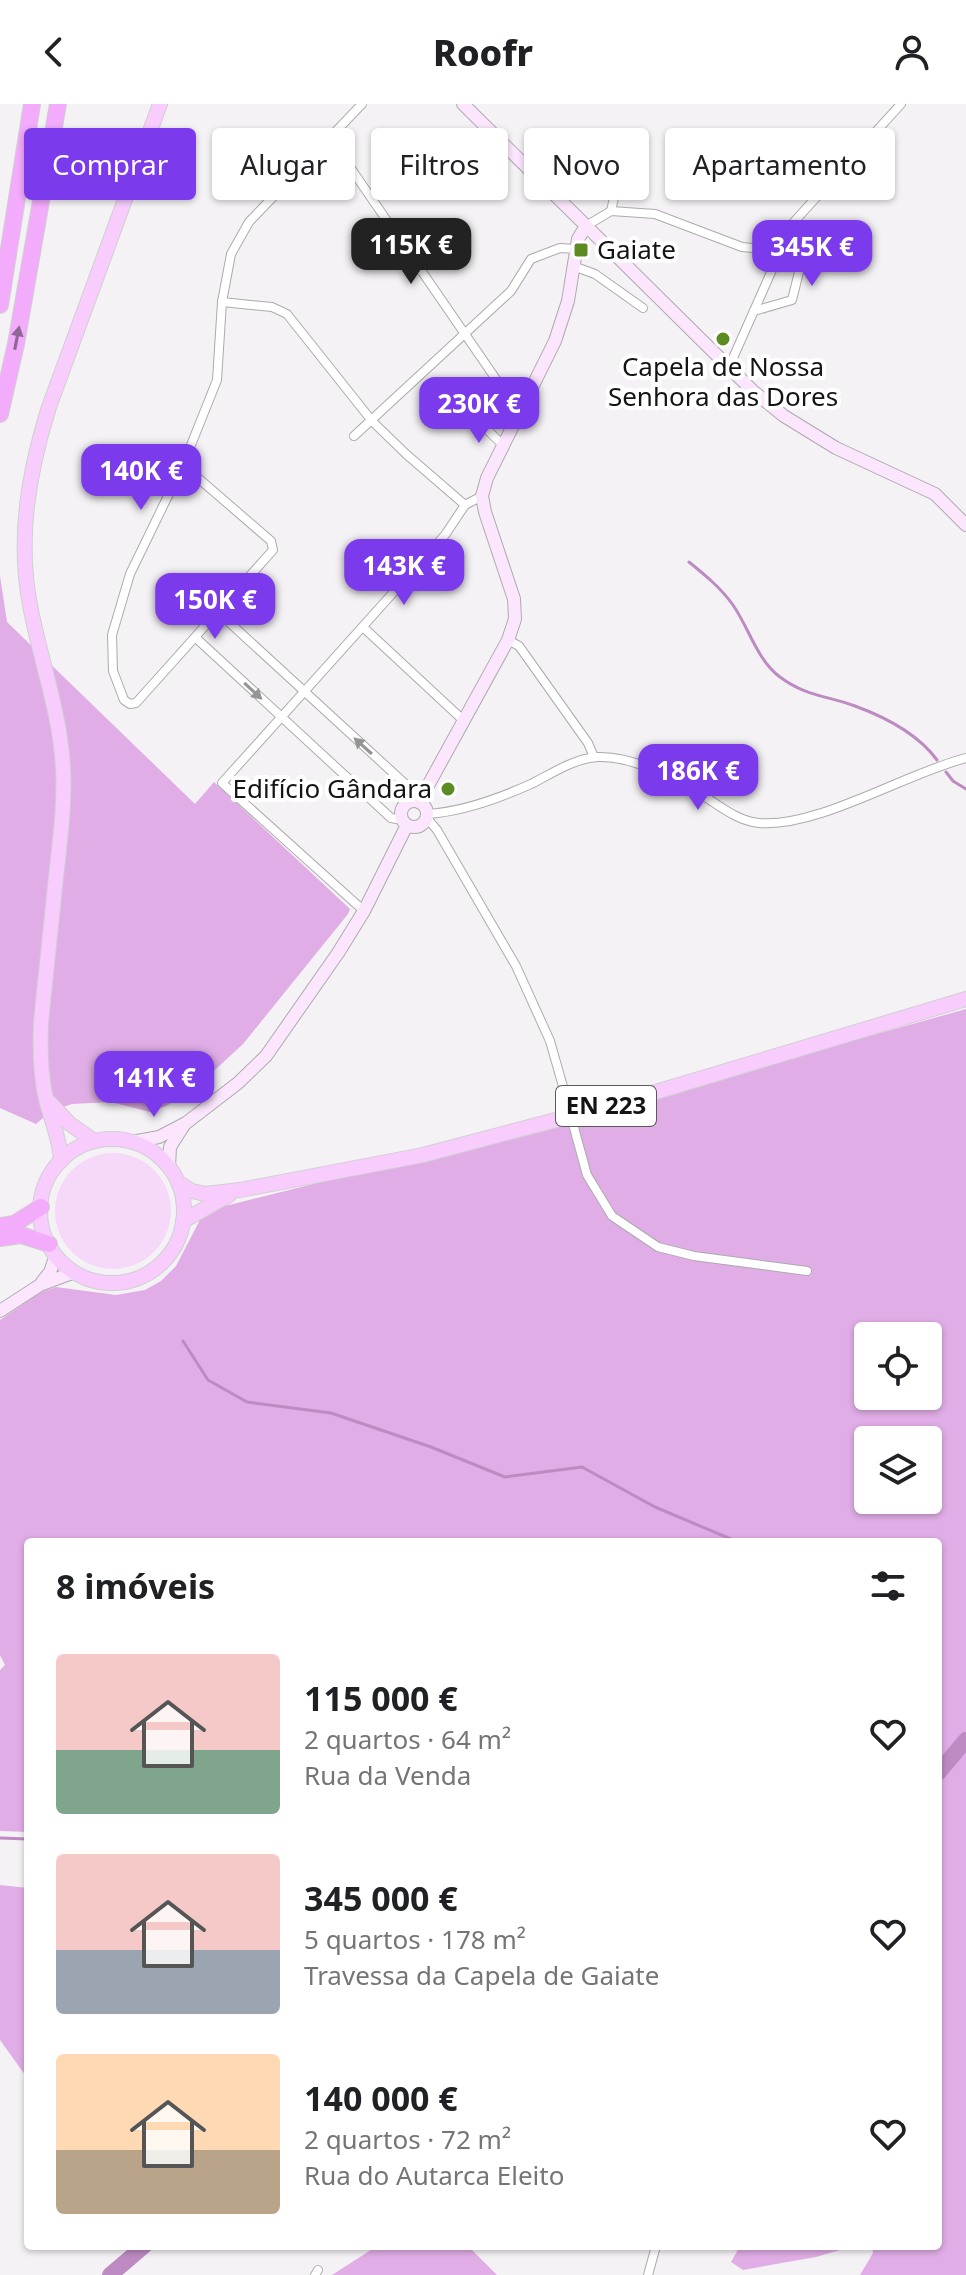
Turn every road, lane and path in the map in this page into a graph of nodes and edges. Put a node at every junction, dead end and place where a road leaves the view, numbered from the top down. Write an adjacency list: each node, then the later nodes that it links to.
1 (32, 104): 17 (highway)
2 (58, 104): 22 (highway, one-way to 2)
3 (160, 104): 46 (main road)
4 (362, 104): 7 (street)
5 (463, 104): 12 (main road)
6 (901, 104): 14 (street)
7 (338, 128)
8 (355, 174): 20 (street)
9 (270, 200): 16 (street)
10 (613, 200): 11 (street)
11 (611, 211): 12 (street); 14 (street)
12 (586, 226): 13 (main road); 21 (main road)
13 (576, 249): 15 (main road); 20 (street)
14 (779, 250): 19 (street); 19 (street)
15 (573, 266): 18 (street); 23 (main road)
16 (222, 302): 25 (street); 28 (street)
17 (0, 305)
18 (643, 308)
19 (754, 311): 21 (street)
20 (464, 334): 23 (street); 25 (street)
21 (729, 367): 31 (main road)
22 (0, 414)
23 (520, 414): 27 (main road)
24 (476, 419): 27 (street)
25 (372, 421): 26 (street); 30 (street)
26 (354, 436)
27 (504, 446): 29 (main road)
28 (183, 465): 32 (street); 34 (street)
29 (482, 496): 30 (street); 35 (main road)
30 (465, 505): 33 (street)
31 (966, 525)
32 (219, 613): 34 (street); 36 (street)
33 (364, 628): 36 (street); 38 (street)
34 (196, 638): 37 (street, one-way to 37)
35 (508, 640): 38 (main road); 39 (street)
36 (305, 693): 37 (street); 41 (street, one-way to 36)
37 (282, 718): 43 (street); 44 (street)
38 (463, 720): 41 (main road)
39 (594, 757): 40 (street); 42 (street)
40 (966, 758)
41 (417, 802): 42 (main road); 43 (main road)
42 (426, 816): 43 (main road); 59 (street, bridge)
43 (405, 822): 44 (main road)
44 (364, 911): 47 (main road)
45 (966, 999): 53 (main road, EN 223)
46 (46, 1099): 48 (main road); 50 (main road)
47 (186, 1123): 49 (main road); 51 (main road)
48 (94, 1141): 49 (main road); 50 (main road)
49 (132, 1142): 51 (main road)
50 (61, 1161): 54 (main road)
51 (169, 1167): 52 (main road)
52 (179, 1183): 53 (main road, EN 223); 55 (main road)
53 (240, 1190): 55 (main road, EN 223)
54 (41, 1207): 56 (highway); 58 (main road)
55 (183, 1221): 60 (main road)
56 (0, 1226)
57 (0, 1238): 58 (highway)
58 (52, 1249): 60 (main road); 61 (main road)
59 (807, 1271)
60 (75, 1272): 61 (main road)
61 (40, 1285): 62 (main road)
62 (0, 1311)
63 (655, 2250): 64 (street)
64 (648, 2275)

